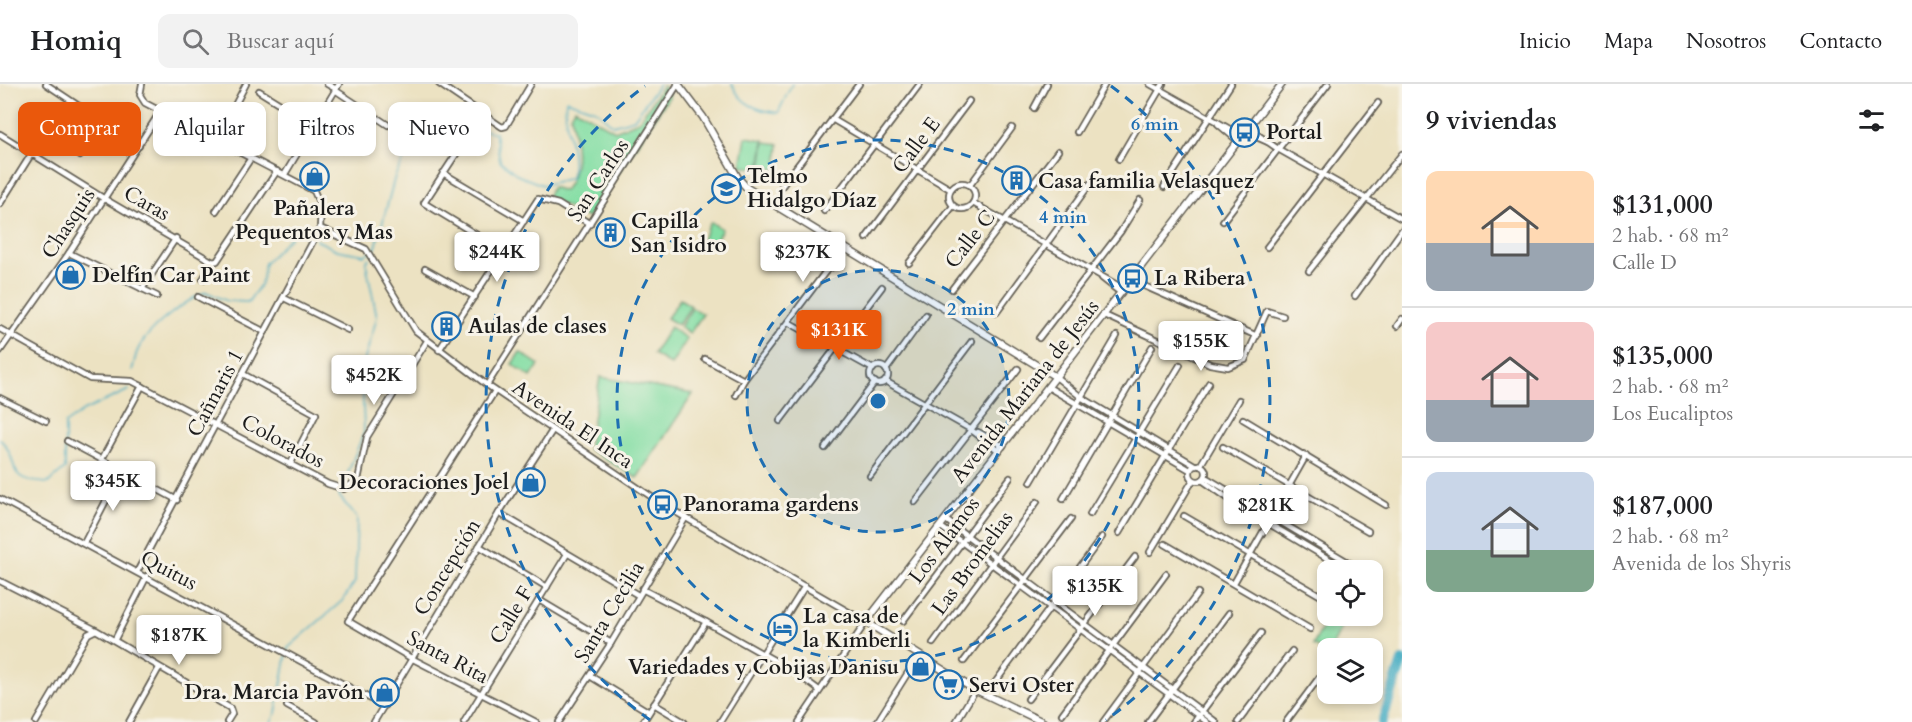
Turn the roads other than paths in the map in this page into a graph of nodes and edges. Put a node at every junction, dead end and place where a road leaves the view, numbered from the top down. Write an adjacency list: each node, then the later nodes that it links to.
1 (46, 84): 21 (street)
2 (142, 84): 26 (street)
3 (246, 84): 22 (street)
4 (327, 84): 17 (street)
5 (439, 84): 6 (street)
6 (531, 84)
7 (678, 84): 72 (street, San Carlos); 126 (street)
8 (859, 84): 29 (street)
9 (921, 84): 38 (street)
10 (1047, 84): 27 (street)
11 (1105, 84): 33 (street)
12 (1150, 84): 18 (street)
13 (1163, 84): 18 (street)
14 (1231, 84): 28 (street)
15 (1282, 84): 35 (street, Avenida Mariana de Jesús)
16 (1328, 84): 39 (street)
17 (336, 88): 23 (street); 31 (street)
18 (1160, 90): 28 (street); 49 (street)
19 (259, 91): 24 (street)
20 (969, 101): 50 (street, Calle E)
21 (74, 102)
22 (237, 102)
23 (328, 102)
24 (278, 103)
25 (1378, 103): 54 (street)
26 (153, 108)
27 (1034, 108)
28 (1208, 118): 35 (street); 58 (street)
29 (832, 119): 38 (street); 57 (street)
30 (153, 123): 36 (street, Chasquis)
31 (388, 125)
32 (1012, 128): 56 (street)
33 (1077, 132)
34 (0, 134): 37 (street, Caras)
35 (1243, 134): 39 (street); 90 (street, Avenida Mariana de Jesús)
36 (141, 143)
37 (18, 145)
38 (876, 145): 50 (street); 67 (street)
39 (1278, 149): 54 (street); 71 (street)
40 (1058, 151): 69 (street, Calle C)
41 (1402, 154): 61 (street)
42 (30, 156): 64 (street)
43 (37, 156): 60 (street, Caras)
44 (132, 156): 60 (street, Chasquis)
45 (247, 156): 48 (street)
46 (296, 156): 53 (street)
47 (454, 156): 52 (street)
48 (251, 158): 51 (street); 66 (street)
49 (1119, 159)
50 (919, 170): 59 (street); 76 (street, Calle E)
51 (277, 171): 53 (street); 82 (street)
52 (443, 173): 70 (street); 80 (street)
53 (285, 174): 73 (street)
54 (1322, 174): 61 (street); 79 (street)
55 (1095, 177): 78 (street)
56 (970, 185): 59 (street); 63 (street)
57 (782, 186)
58 (1164, 187)
59 (950, 189): 65 (street)
60 (103, 198): 75 (street, Caras); 81 (street, Chasquis)
61 (1366, 198): 68 (street); 88 (street)
62 (1140, 200): 87 (street)
63 (973, 203): 65 (street); 69 (street)
64 (0, 204)
65 (953, 206): 83 (street)
66 (216, 211)
67 (824, 211)
68 (1402, 219)
69 (1005, 220): 78 (street); 93 (street, Calle C)
70 (524, 221): 72 (street); 80 (street)
71 (1224, 221)
72 (590, 224): 131 (street, San Carlos)
73 (320, 228): 99 (street, Cañnaris 1); 114 (street, Avenida El Inca)
74 (1402, 230): 96 (street)
75 (176, 238): 82 (street, Caras); 92 (street)
76 (866, 238)
77 (777, 240): 86 (street)
78 (1046, 246): 87 (street); 100 (street)
79 (1267, 246)
80 (505, 252): 98 (street)
81 (69, 253): 92 (street); 110 (street, Chasquis)
82 (215, 262): 89 (street)
83 (909, 262)
84 (838, 263): 86 (street)
85 (425, 269): 98 (street)
86 (826, 271): 105 (street)
87 (1090, 271): 94 (street); 113 (street)
88 (1309, 271)
89 (203, 279)
90 (1131, 280): 94 (street, Avenida Mariana de Jesús); 112 (street)
91 (882, 287): 117 (street)
92 (142, 289): 95 (street)
93 (952, 289)
94 (1123, 291): 102 (street, Avenida Mariana de Jesús)
95 (157, 296)
96 (1354, 296)
97 (198, 297): 109 (street)
98 (475, 297): 118 (street)
99 (284, 298): 108 (street); 109 (street, Cañnaris 1)
100 (997, 312)
101 (926, 315): 124 (street)
102 (1104, 315): 112 (street); 126 (street, Avenida Mariana de Jesús)
103 (1283, 316): 112 (street)
104 (1402, 319): 106 (street)
105 (788, 322): 117 (street); 127 (street)
106 (1397, 326)
107 (0, 329): 110 (street)
108 (348, 330)
109 (265, 332): 125 (street, Cañnaris 1)
110 (10, 336): 119 (street, Chasquis); 132 (street, Colorados)
111 (1117, 336): 136 (street)
112 (1257, 336)
113 (1039, 338)
114 (427, 341): 118 (street, Avenida El Inca); 159 (street, Colorados)
115 (972, 341): 139 (street)
116 (1152, 347): 141 (street)
117 (835, 348): 122 (street); 144 (street)
118 (440, 350): 131 (street, Avenida El Inca)
119 (0, 351)
120 (705, 359): 127 (street)
121 (1180, 365): 149 (street)
122 (873, 369): 124 (street); 129 (street)
123 (1018, 369): 147 (street)
124 (886, 370): 128 (street)
125 (243, 374): 146 (street, Cañnaris 1); 159 (street)
126 (1056, 377): 133 (street, Avenida Mariana de Jesús); 136 (street)
127 (744, 380): 135 (street)
128 (885, 381): 129 (street); 139 (street)
129 (875, 382): 153 (street)
130 (1209, 383): 155 (street)
131 (487, 385): 134 (street, Avenida El Inca)
132 (142, 386): 146 (street, Colorados); 158 (street)
133 (1048, 387): 140 (street); 154 (street, Avenida Mariana de Jesús)
134 (495, 391): 148 (street, Avenida El Inca); 238 (street, Santa Rita)
135 (736, 395)
136 (1081, 397): 140 (street); 141 (street)
137 (0, 398): 143 (street)
138 (1239, 400): 160 (street)
139 (926, 402): 147 (street); 163 (street)
140 (1077, 404): 145 (street); 167 (street)
141 (1112, 415): 145 (street); 149 (street)
142 (1243, 419): 157 (street)
143 (46, 421)
144 (780, 421)
145 (1108, 422): 150 (street); 169 (street)
146 (217, 424): 159 (street, Colorados); 172 (street, Cañnaris 1)
147 (970, 429): 154 (street); 173 (street)
148 (552, 431): 178 (street, Concepción); 181 (street, Avenida El Inca)
149 (1140, 431): 150 (street); 155 (street)
150 (1136, 438): 156 (street); 179 (street)
151 (67, 441): 158 (street)
152 (1223, 447): 168 (street)
153 (825, 448)
154 (1001, 448): 184 (street, Avenida Mariana de Jesús)
155 (1169, 449): 156 (street); 160 (street)
156 (1166, 456): 162 (street); 188 (street)
157 (1306, 456): 168 (street); 176 (street)
158 (102, 459): 161 (street)
159 (290, 465)
160 (1198, 466): 162 (street); 165 (street)
161 (122, 470): 172 (street); 193 (street)
162 (1190, 470): 166 (street)
163 (870, 476)
164 (1010, 478): 189 (street, Los Alamos)
165 (1203, 479): 166 (street); 170 (street); 175 (street)
166 (1193, 480): 197 (street)
167 (1031, 482)
168 (1290, 486): 182 (street); 187 (street)
169 (1063, 499)
170 (1240, 499): 175 (street); 182 (street)
171 (2, 500): 177 (street); 193 (street, Quitus)
172 (177, 500): 205 (street, Cañnaris 1)
173 (915, 502)
174 (1037, 502): 201 (street, Las Bromelias)
175 (1236, 504): 185 (street)
176 (1386, 505)
177 (0, 507)
178 (499, 513): 195 (street, Concepción); 199 (street)
179 (1090, 514)
180 (1184, 516): 198 (street)
181 (686, 517): 212 (street, Avenida El Inca); 214 (street, Santa Cecilia)
182 (1272, 518): 185 (street); 191 (street)
183 (1071, 519): 208 (street)
184 (946, 520): 186 (street, Avenida Mariana de Jesús); 189 (street)
185 (1269, 524): 196 (street); 198 (street)
186 (940, 527): 192 (street); 224 (street, Avenida Mariana de Jesús)
187 (1368, 531)
188 (1119, 533)
189 (968, 536): 192 (street, Los Alamos); 201 (street)
190 (1102, 537): 219 (street)
191 (1311, 540): 196 (street); 203 (street)
192 (963, 542): 204 (street); 222 (street, Los Alamos)
193 (84, 543): 205 (street, Quitus)
194 (1165, 544): 210 (street)
195 (479, 546): 213 (street); 238 (street, Concepción)
196 (1308, 546): 202 (street)
197 (1150, 552)
198 (1251, 553): 210 (street); 216 (street)
199 (567, 554): 213 (street, Calle F); 217 (street)
200 (1135, 557): 225 (street)
201 (997, 558): 204 (street, Las Bromelias); 208 (street)
202 (1331, 560)
203 (1343, 560)
204 (992, 564): 211 (street); 232 (street, Las Bromelias)
205 (137, 572): 207 (street, Quitus)
206 (1166, 574): 233 (street)
207 (147, 576): 230 (street); 252 (street, Quitus)
208 (1025, 579): 211 (street); 219 (street)
209 (0, 581): 228 (street)
210 (1234, 584): 227 (street)
211 (1021, 585): 220 (street); 239 (street)
212 (805, 586): 224 (street, Avenida El Inca); 237 (street)
213 (547, 587): 218 (street, Calle F)
214 (642, 589): 217 (street, Santa Cecilia); 223 (street)
215 (1198, 593): 241 (street)
216 (1317, 593)
217 (639, 595): 231 (street, Santa Cecilia)
218 (539, 600): 231 (street); 248 (street, Calle F)
219 (1055, 601): 220 (street); 225 (street)
220 (1051, 607): 226 (street); 244 (street)
221 (1229, 613): 247 (street)
222 (903, 621)
223 (706, 622): 237 (street); 250 (street)
224 (866, 622): 236 (street, Avenida El Inca); 246 (street, Avenida Mariana de Jesús)
225 (1084, 623): 226 (street); 233 (street)
226 (1080, 629): 234 (street); 249 (street)
227 (1310, 629)
228 (94, 630): 230 (street); 257 (street)
229 (1261, 633): 255 (street)
230 (115, 639): 240 (street)
231 (611, 643): 242 (street, Santa Cecilia)
232 (933, 644)
233 (1114, 645): 234 (street); 241 (street)
234 (1110, 651): 241 (street); 254 (street)
235 (1292, 651): 277 (street)
236 (919, 655): 245 (street, Avenida El Inca); 269 (street)
237 (761, 656): 246 (street); 267 (street)
238 (411, 658): 248 (street, Santa Rita); 252 (street, Concepción)
239 (964, 661)
240 (159, 668): 258 (street); 259 (street)
241 (1141, 670): 247 (street); 272 (street)
242 (590, 676): 253 (street); 264 (street, Santa Cecilia)
243 (1317, 680): 278 (street)
244 (994, 684)
245 (976, 689): 256 (street, Avenida El Inca); 270 (street)
246 (819, 690): 268 (street, Avenida Mariana de Jesús)
247 (1172, 692): 255 (street); 273 (street)
248 (482, 694): 262 (street, Calle F); 263 (street, Santa Rita)
249 (1028, 699)
250 (654, 704): 253 (street); 266 (street)
251 (287, 706): 260 (street)
252 (384, 706): 261 (street, Concepción)
253 (649, 712): 265 (street)
254 (1062, 714)
255 (1200, 714): 274 (street); 275 (street); 276 (street)
256 (1028, 719): 271 (street, Avenida El Inca)
257 (36, 722)
258 (129, 722)
259 (226, 722)
260 (316, 722)
261 (374, 722)
262 (464, 722)
263 (537, 722)
264 (560, 722)
265 (643, 722)
266 (684, 722)
267 (720, 722)
268 (799, 722)
269 (877, 722)
270 (956, 722)
271 (1042, 722)
272 (1103, 722)
273 (1148, 722)
274 (1194, 722)
275 (1207, 722)
276 (1216, 722)
277 (1238, 722)
278 (1286, 722)

